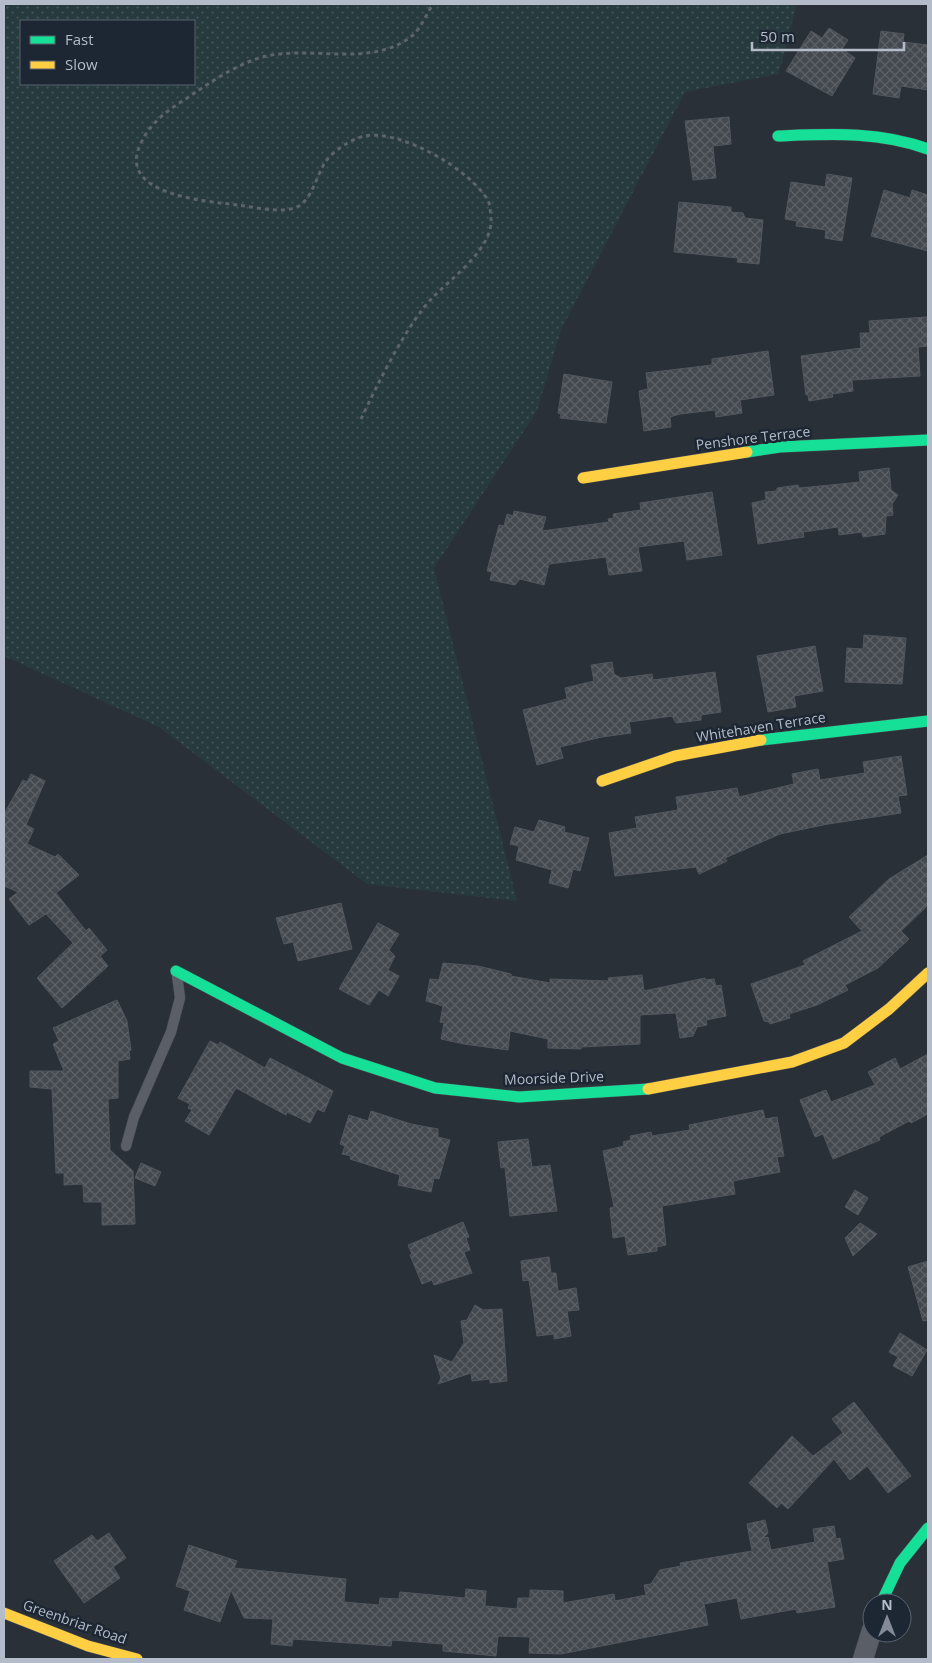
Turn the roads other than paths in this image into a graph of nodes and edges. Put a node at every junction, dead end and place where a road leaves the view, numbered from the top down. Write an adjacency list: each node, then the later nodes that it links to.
1 (778, 136): 2 (street)
2 (928, 149)
3 (928, 440): 4 (street, Penshore Terrace)
4 (584, 478)
5 (928, 721): 6 (street, Whitehaven Terrace)
6 (602, 781)
7 (176, 971): 8 (street, Moorside Drive); 9 (lane)
8 (928, 973)
9 (126, 1146)
10 (928, 1528): 11 (street)
11 (884, 1593)
12 (4, 1613): 14 (street, Greenbriar Road)
13 (868, 1643): 15 (street)
14 (137, 1659)
15 (863, 1659)

